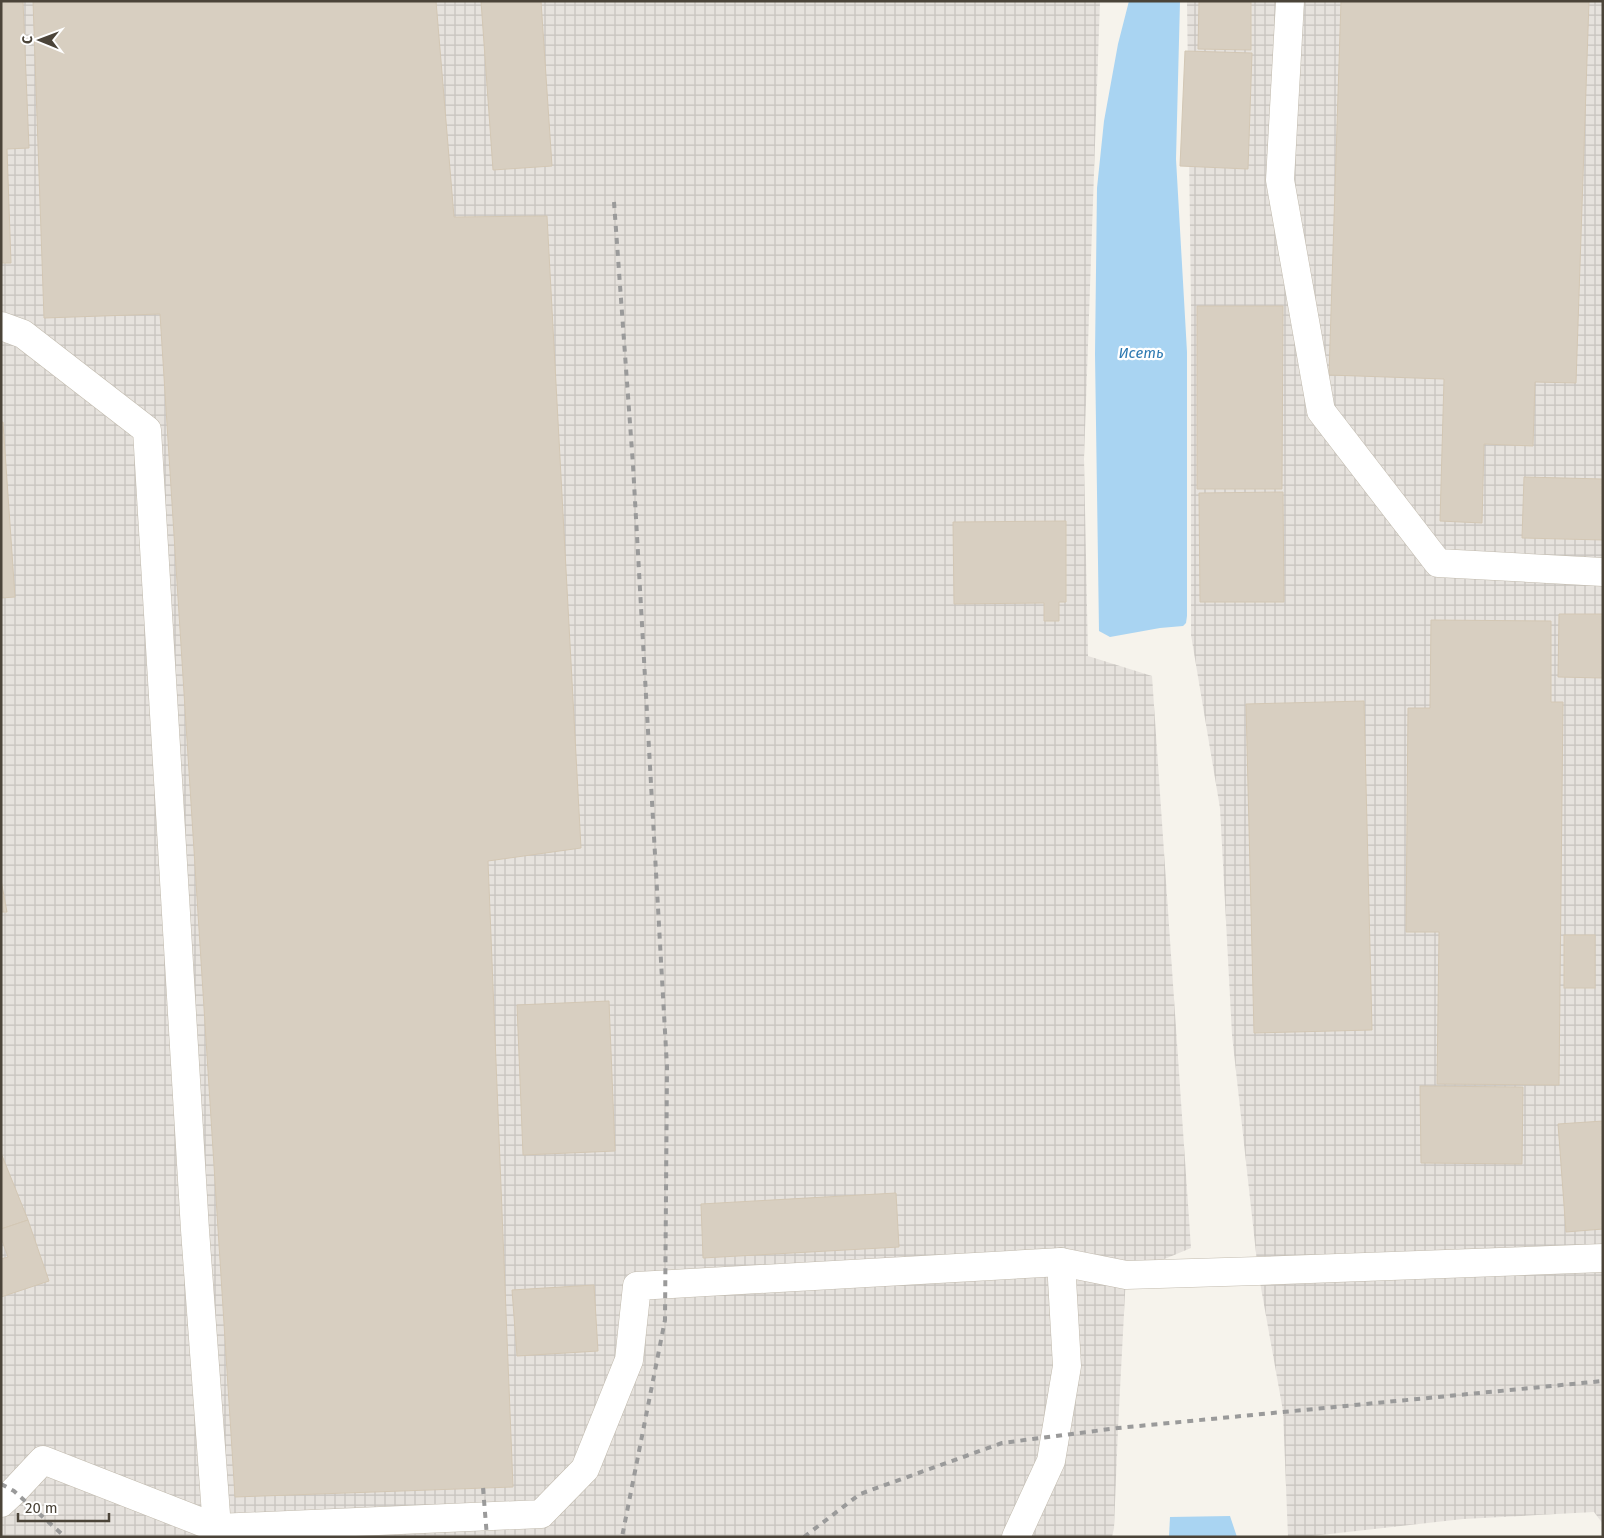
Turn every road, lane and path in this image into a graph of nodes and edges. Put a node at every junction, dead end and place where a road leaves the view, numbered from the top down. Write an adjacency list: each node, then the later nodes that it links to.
1 (1290, 1): 3 (lane)
2 (1, 326): 7 (lane)
3 (1603, 572)
4 (1603, 1258): 5 (lane)
5 (1061, 1262): 7 (lane); 8 (lane)
6 (1, 1503): 7 (lane)
7 (217, 1528)
8 (1016, 1537)

